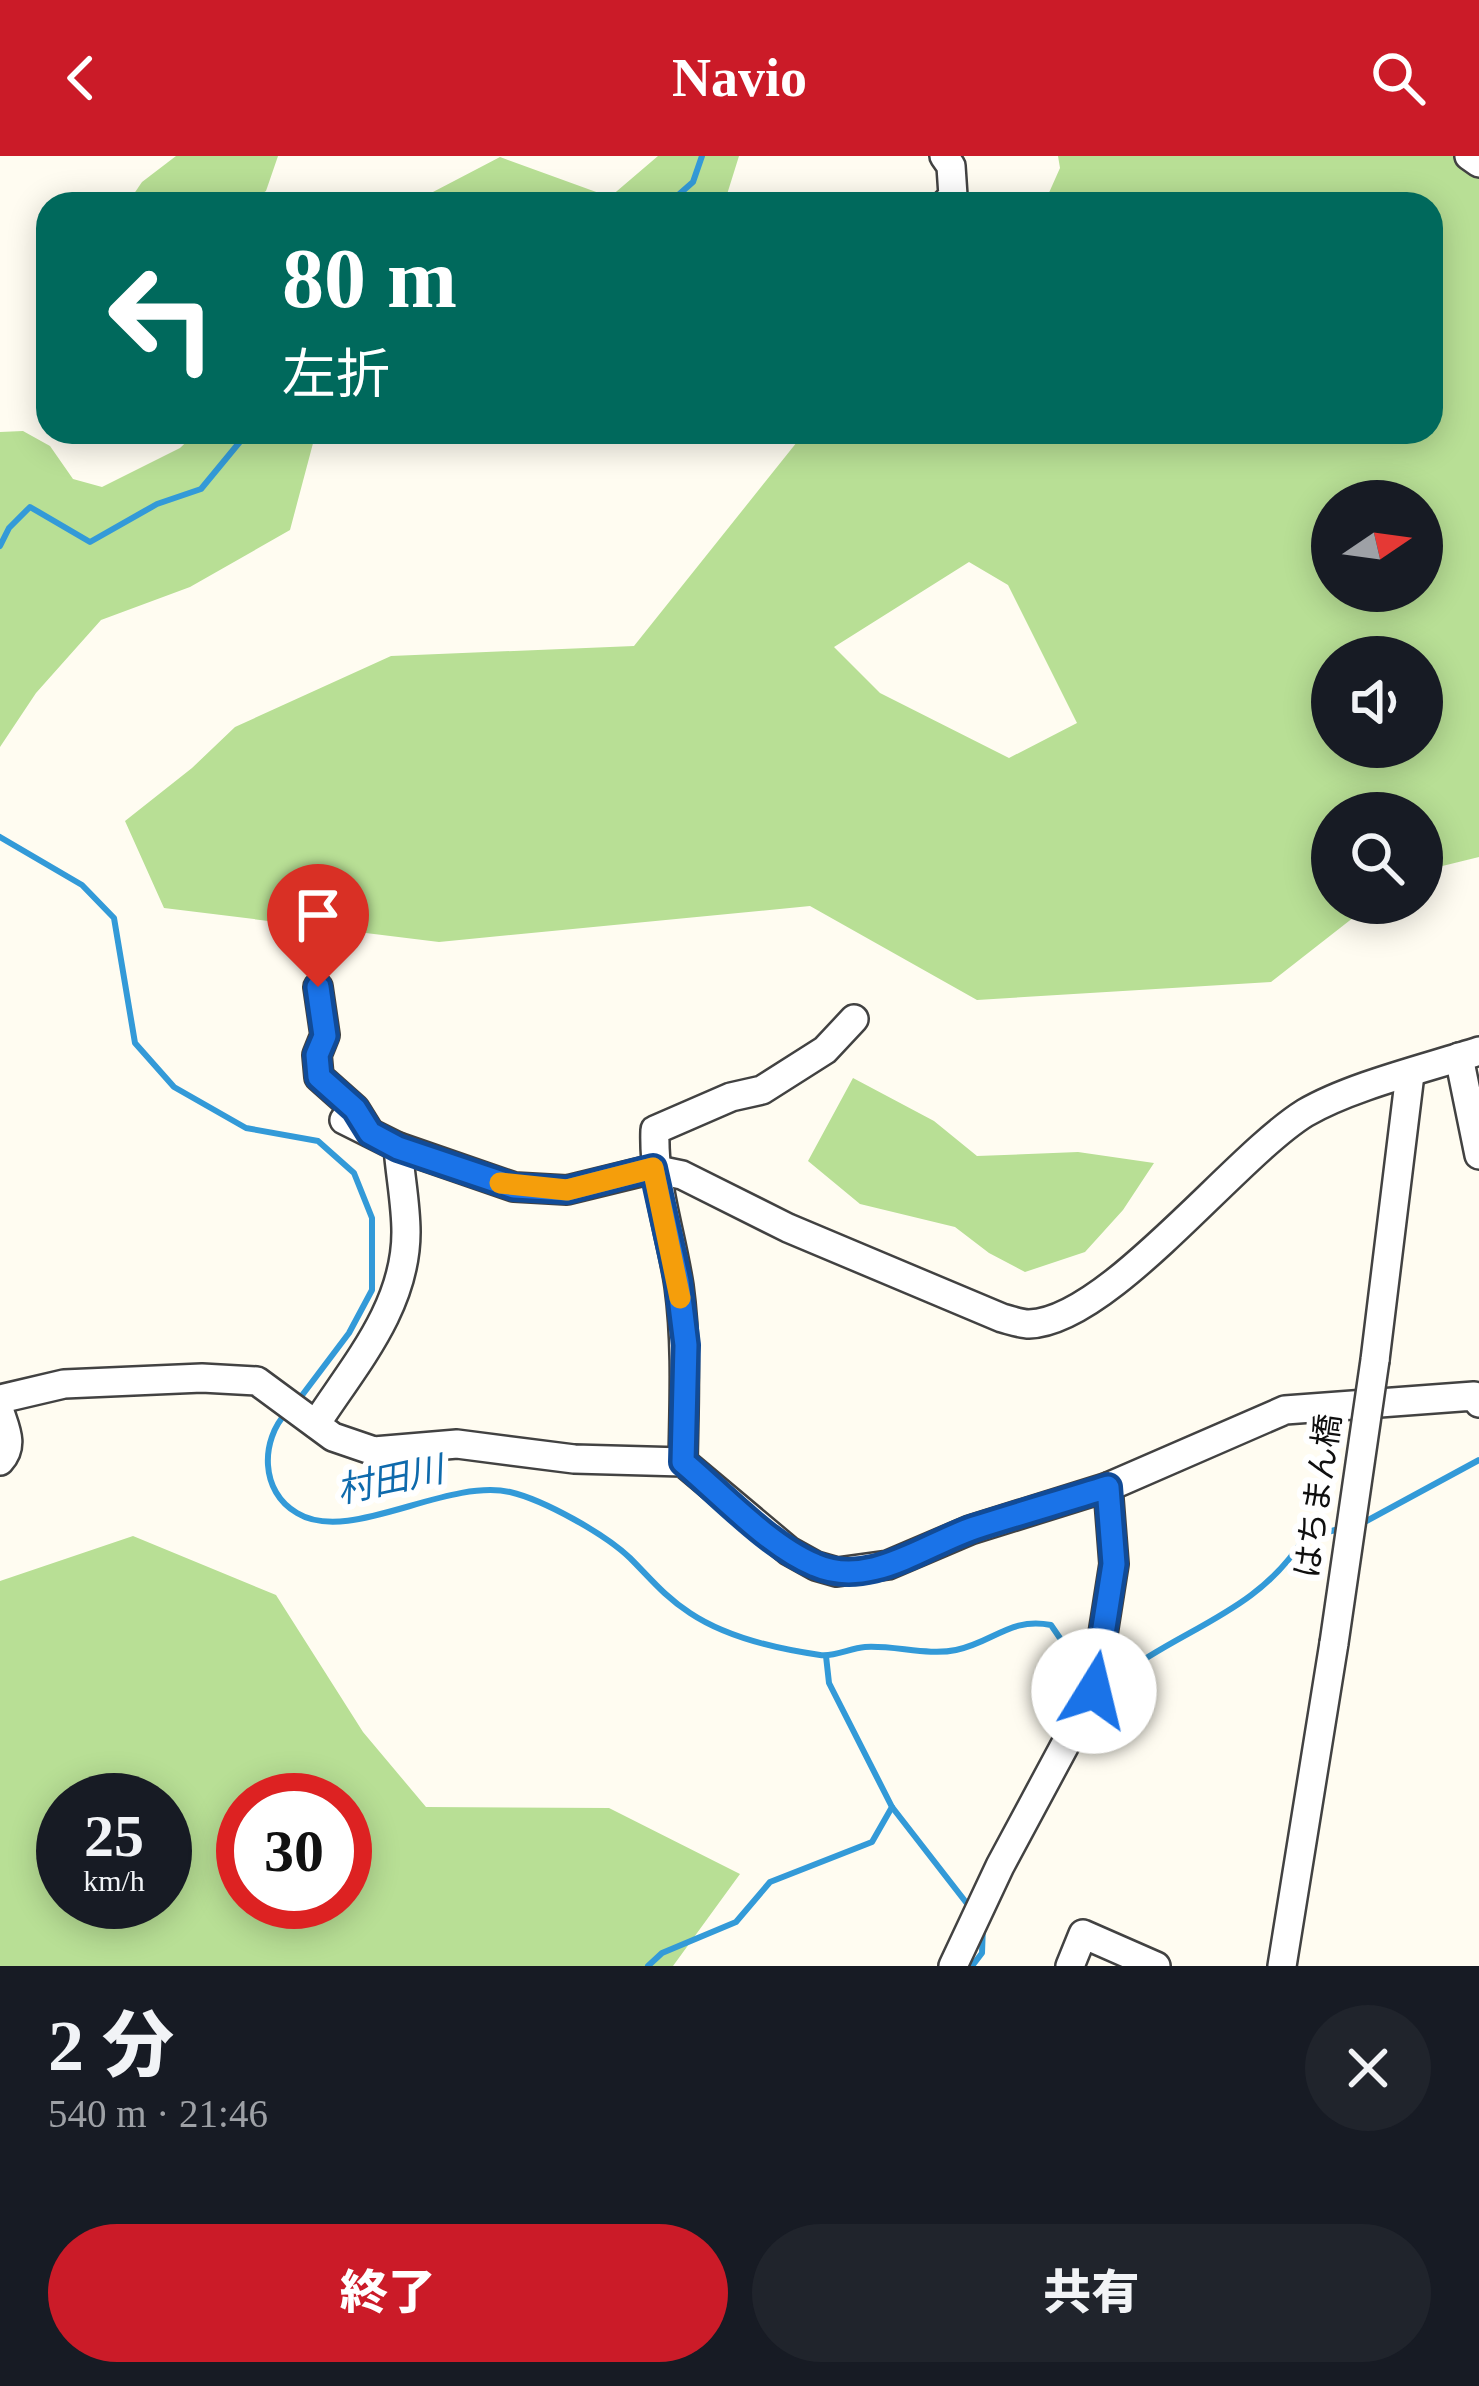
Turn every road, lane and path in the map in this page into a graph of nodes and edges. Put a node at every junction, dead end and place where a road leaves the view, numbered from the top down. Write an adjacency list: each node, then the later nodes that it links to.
1 (944, 156): 4 (street)
2 (1469, 156): 3 (street)
3 (1479, 163)
4 (953, 192)
5 (318, 987): 10 (street)
6 (854, 1019): 13 (street)
7 (1469, 1054): 8 (street); 12 (street)
8 (1410, 1074): 13 (street); 24 (street, はちまん橋, bridge)
9 (344, 1120): 10 (street)
10 (370, 1133): 11 (street)
11 (398, 1148): 13 (street); 17 (street)
12 (1479, 1155)
13 (653, 1168): 19 (street)
14 (1477, 1395): 20 (street)
15 (0, 1399): 17 (street)
16 (0, 1412): 18 (street)
17 (316, 1424): 19 (street)
18 (0, 1461)
19 (683, 1462): 20 (street)
20 (1108, 1487): 21 (street)
21 (953, 1966)
22 (1070, 1966): 23 (street)
23 (1156, 1966)
24 (1282, 1966)

